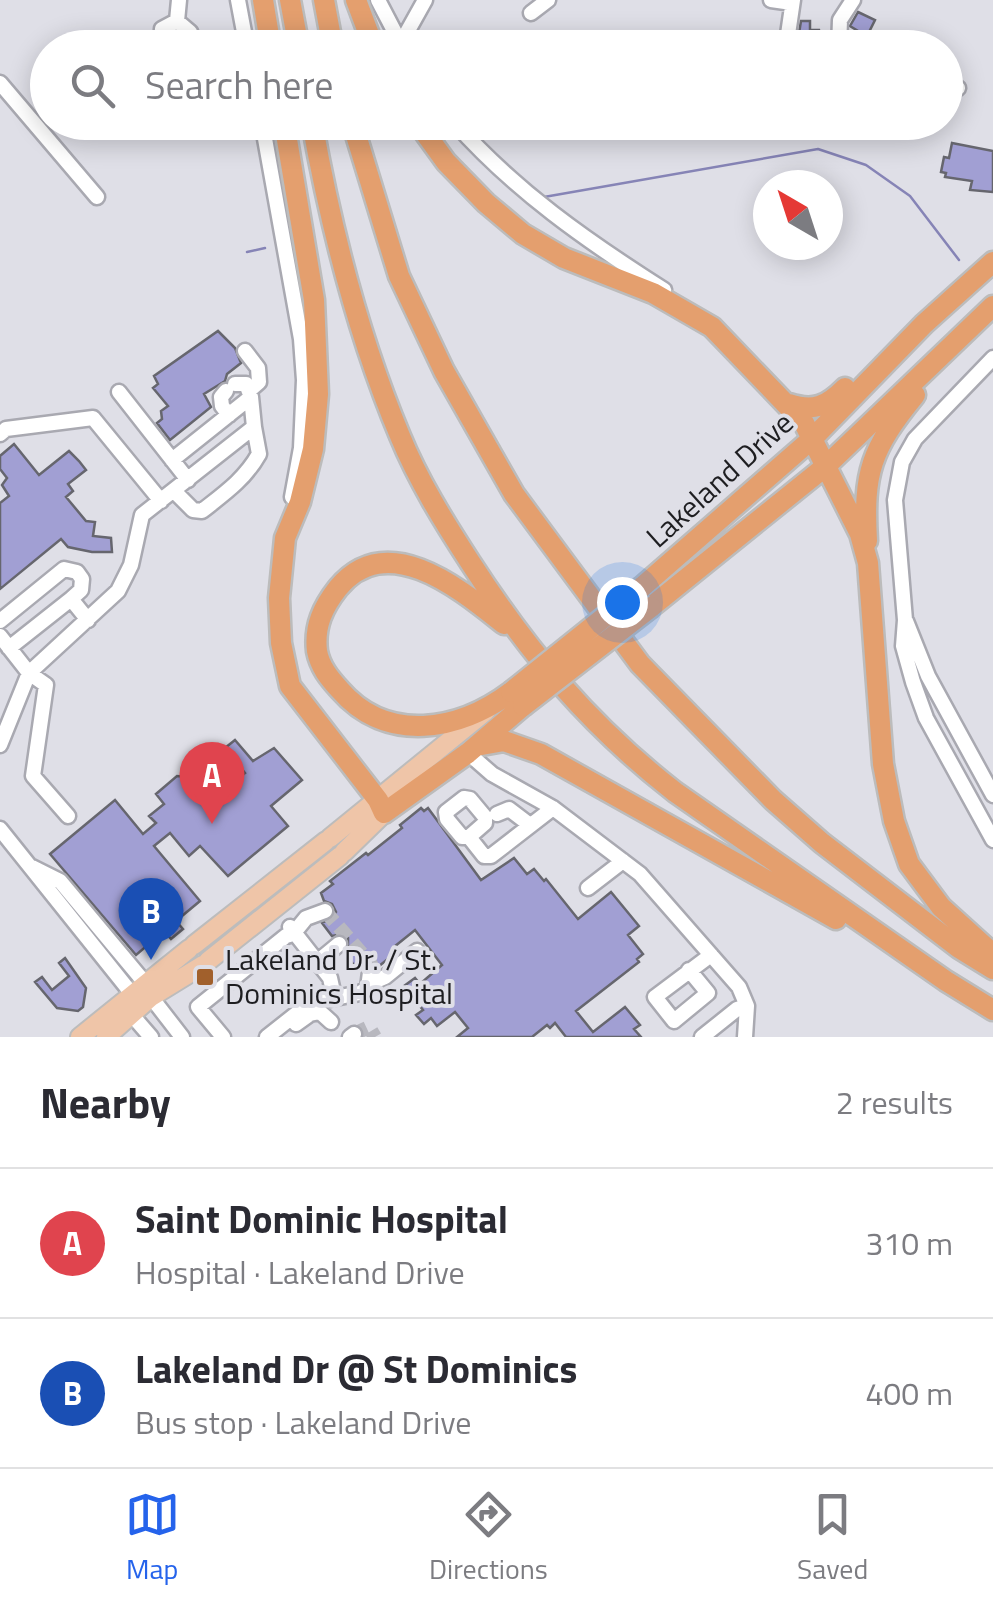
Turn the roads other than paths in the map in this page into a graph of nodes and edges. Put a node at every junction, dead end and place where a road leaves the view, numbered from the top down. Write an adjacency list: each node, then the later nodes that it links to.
1 (179, 0): 14 (street)
2 (238, 0): 17 (street)
3 (263, 0): 18 (highway)
4 (290, 0): 19 (highway)
5 (324, 0): 20 (highway)
6 (356, 0): 21 (highway)
7 (378, 0): 22 (street)
8 (425, 0): 23 (street)
9 (548, 0): 13 (street)
10 (771, 0): 12 (street)
11 (853, 0): 25 (street)
12 (792, 2): 24 (street)
13 (531, 12)
14 (177, 21): 15 (street); 16 (street)
15 (162, 30)
16 (188, 30)
17 (244, 30)
18 (268, 30)
19 (296, 30)
20 (330, 30)
21 (367, 30)
22 (394, 30)
23 (410, 30)
24 (788, 30)
25 (839, 30)
26 (0, 83): 27 (street)
27 (30, 118)
28 (48, 140): 35 (street)
29 (265, 140): 55 (street)
30 (287, 140): 55 (highway)
31 (316, 140): 61 (highway)
32 (357, 140): 77 (highway)
33 (431, 140): 39 (highway)
34 (471, 140): 39 (street)
35 (97, 197)
36 (993, 262): 38 (highway, Lakeland Drive)
37 (993, 306): 40 (highway, Lakeland Drive)
38 (924, 324): 45 (highway); 49 (highway, Lakeland Drive)
39 (712, 328): 45 (highway)
40 (960, 338): 51 (highway, Lakeland Drive); 56 (highway)
41 (245, 352): 44 (street)
42 (993, 358): 59 (street)
43 (119, 392): 50 (street)
44 (251, 393): 46 (street); 46 (street); 47 (street)
45 (789, 404): 49 (highway)
46 (228, 415): 50 (street)
47 (254, 427): 52 (street); 53 (street)
48 (0, 434): 54 (street)
49 (813, 438): 51 (highway); 64 (highway, Lakeland Drive, bridge)
50 (172, 460): 52 (street)
51 (826, 466): 56 (highway); 64 (highway, Lakeland Drive, bridge)
52 (188, 480): 53 (street)
53 (174, 491): 54 (street)
54 (160, 501): 58 (street)
55 (285, 538): 69 (highway)
56 (868, 563): 86 (highway)
57 (70, 599): 58 (street); 60 (street); 62 (street)
58 (88, 620): 63 (street)
59 (905, 620): 68 (street); 76 (street)
60 (0, 621)
61 (518, 635): 65 (highway); 92 (highway)
62 (5, 642): 63 (street)
63 (28, 673): 66 (street); 72 (street)
64 (517, 700): 65 (highway, Lakeland Drive); 67 (highway, Lakeland Drive)
65 (491, 708): 69 (main road, Lakeland Drive)
66 (0, 745)
67 (471, 750): 69 (highway, Lakeland Drive); 70 (street); 92 (highway)
68 (993, 795)
69 (381, 807): 95 (main road, Lakeland Drive); 95 (main road, Lakeland Drive)
70 (553, 808): 73 (street); 78 (street)
71 (497, 814): 73 (street)
72 (68, 816)
73 (530, 824): 75 (street)
74 (0, 829): 79 (street)
75 (468, 837)
76 (993, 840)
77 (822, 843): 90 (highway); 93 (highway)
78 (624, 861): 80 (street); 87 (street)
79 (31, 867): 84 (street); 88 (street)
80 (588, 888)
81 (325, 911): 82 (street)
82 (292, 930): 89 (street); 103 (street)
83 (339, 944): 89 (street)
84 (114, 947): 88 (street); 95 (street)
85 (417, 951): 94 (street)
86 (993, 954)
87 (711, 955): 91 (street); 96 (street)
88 (102, 957): 95 (street)
89 (316, 962): 94 (street)
90 (993, 969)
91 (689, 970)
92 (946, 981): 97 (highway)
93 (993, 984)
94 (334, 996): 104 (street)
95 (140, 997): 99 (main road, Lakeland Drive); 100 (main road, Lakeland Drive); 101 (street); 102 (street)
96 (747, 1006): 106 (street); 107 (street)
97 (993, 1010)
98 (344, 1033): 105 (street)
99 (80, 1037)
100 (106, 1037)
101 (151, 1037)
102 (182, 1037)
103 (223, 1037)
104 (268, 1037)
105 (280, 1037)
106 (702, 1037)
107 (746, 1037)

